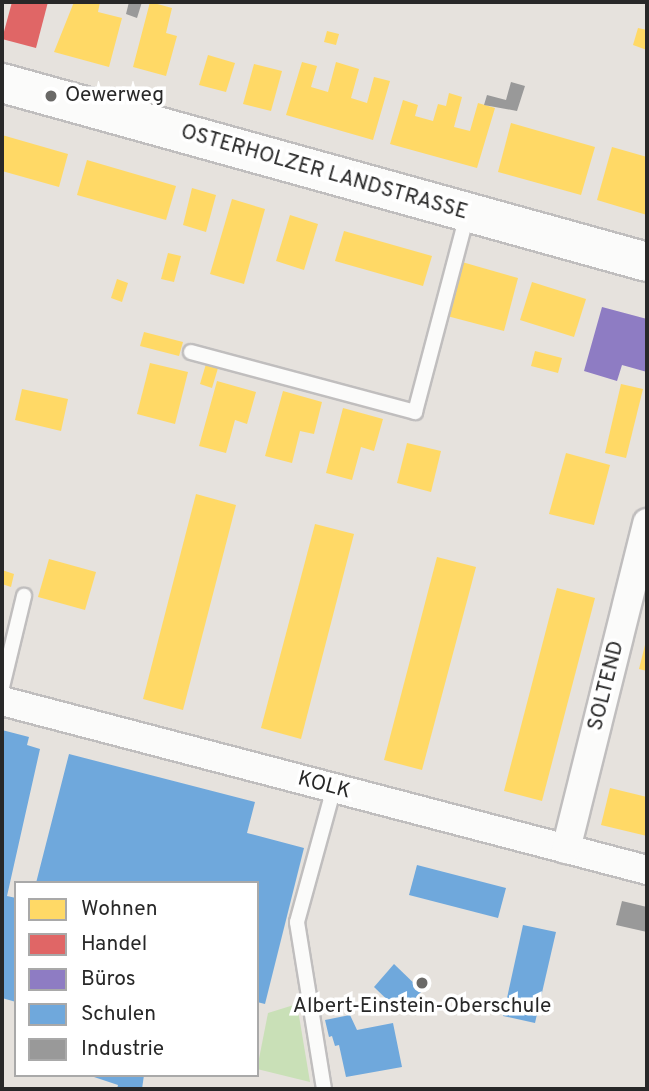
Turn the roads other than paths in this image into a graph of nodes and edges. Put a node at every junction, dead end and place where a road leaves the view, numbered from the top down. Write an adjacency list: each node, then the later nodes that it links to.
1 (2, 83): 2 (main road, OSTERHOLZER LANDSTRASSE)
2 (467, 214): 3 (main road, OSTERHOLZER LANDSTRASSE); 4 (lane)
3 (647, 262)
4 (191, 352)
5 (647, 523): 6 (street, SOLTEND)
6 (640, 581): 11 (street, SOLTEND)
7 (24, 596): 8 (lane)
8 (2, 687)
9 (2, 701): 10 (street, KOLK)
10 (334, 788): 11 (street, KOLK); 13 (lane)
11 (566, 849): 12 (street, KOLK)
12 (647, 870)
13 (324, 1089)

